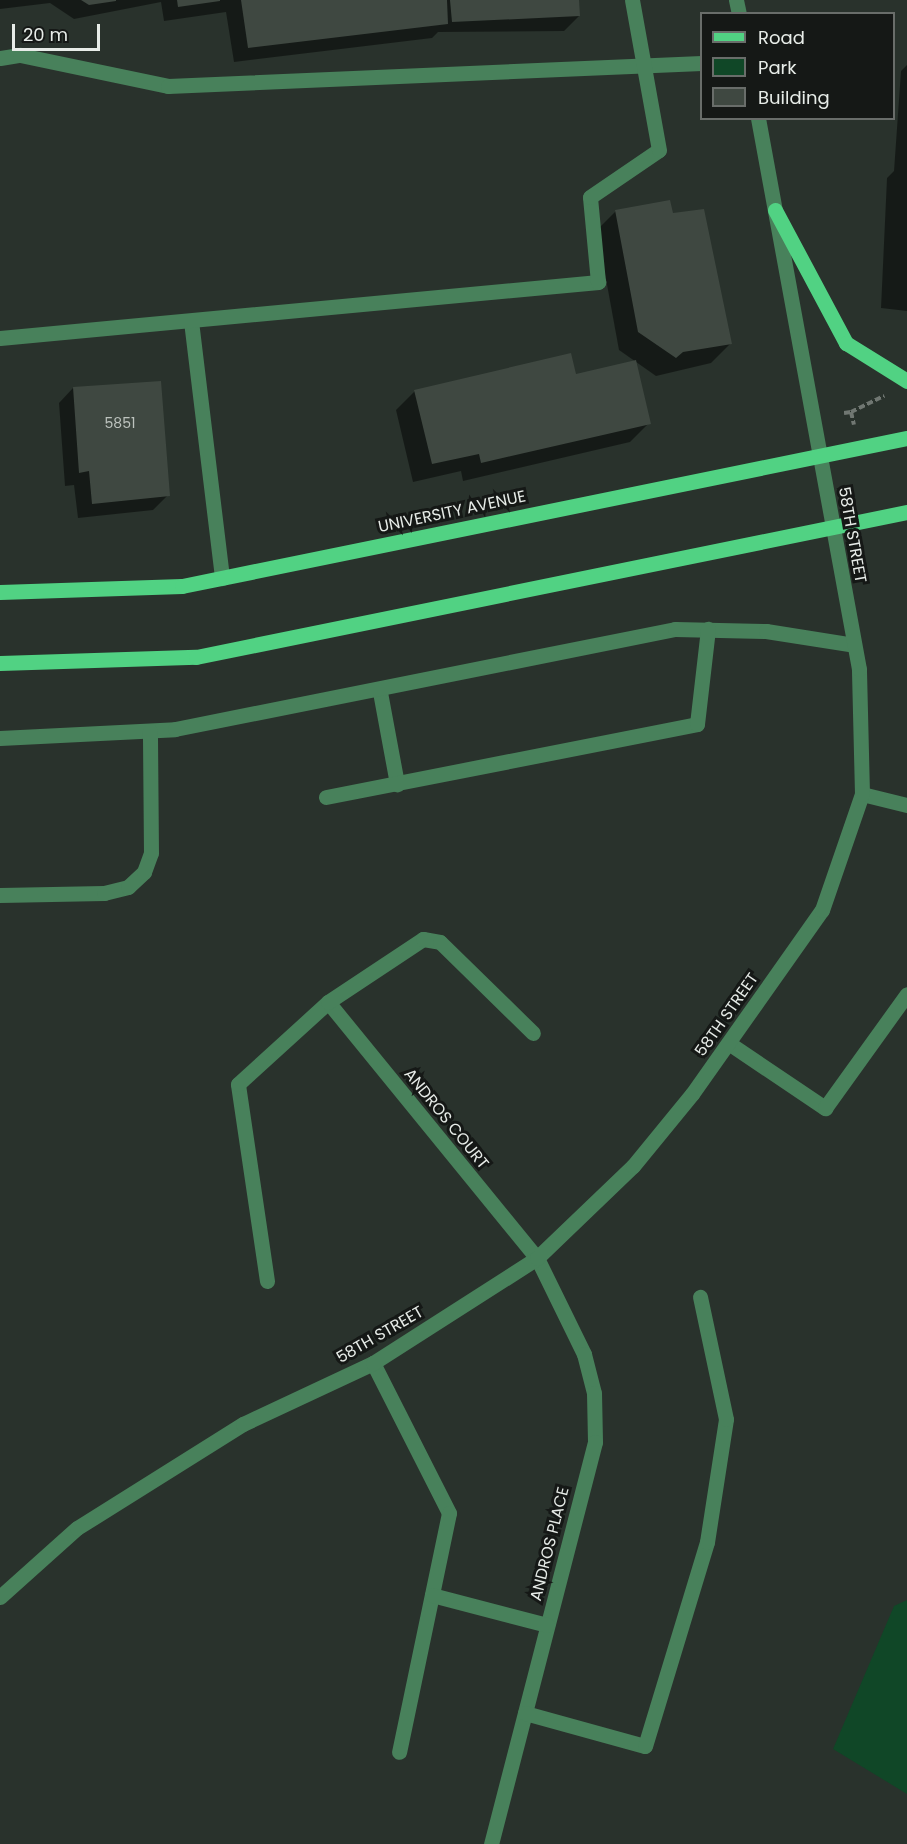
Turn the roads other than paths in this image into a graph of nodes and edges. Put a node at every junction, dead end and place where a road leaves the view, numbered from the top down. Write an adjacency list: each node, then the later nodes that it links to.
1 (632, 0): 4 (street)
2 (0, 58): 4 (street)
3 (700, 63): 4 (street)
4 (644, 69): 7 (street)
5 (758, 120): 6 (street, 58TH STREET)
6 (775, 210): 9 (main road); 11 (street, 58TH STREET)
7 (191, 321): 8 (street); 14 (street)
8 (0, 338)
9 (907, 381)
10 (907, 438): 11 (main road, UNIVERSITY AVENUE)
11 (821, 455): 13 (street, 58TH STREET); 14 (main road, UNIVERSITY AVENUE)
12 (907, 512): 13 (main road)
13 (832, 526): 17 (street, 58TH STREET); 18 (main road)
14 (222, 578): 15 (main road, UNIVERSITY AVENUE)
15 (0, 592)
16 (708, 629): 17 (street); 19 (street); 22 (street)
17 (854, 645): 23 (street, 58TH STREET)
18 (0, 663)
19 (380, 692): 20 (street); 22 (street)
20 (150, 731): 21 (street); 26 (street)
21 (0, 738)
22 (397, 784): 24 (street)
23 (862, 794): 25 (street); 30 (street, 58TH STREET)
24 (326, 797)
25 (907, 805)
26 (0, 895)
27 (907, 994): 30 (street)
28 (328, 1002): 29 (street); 31 (street, ANDROS COURT); 32 (street)
29 (533, 1033)
30 (730, 1044): 31 (street, 58TH STREET)
31 (537, 1258): 34 (street, 58TH STREET); 37 (street, ANDROS PLACE)
32 (267, 1281)
33 (700, 1297): 38 (street)
34 (373, 1363): 35 (street); 36 (street, 58TH STREET)
35 (432, 1595): 37 (street); 39 (street)
36 (0, 1597)
37 (547, 1625): 38 (street, ANDROS PLACE)
38 (525, 1713): 40 (street, ANDROS PLACE)
39 (399, 1752)
40 (491, 1844)

